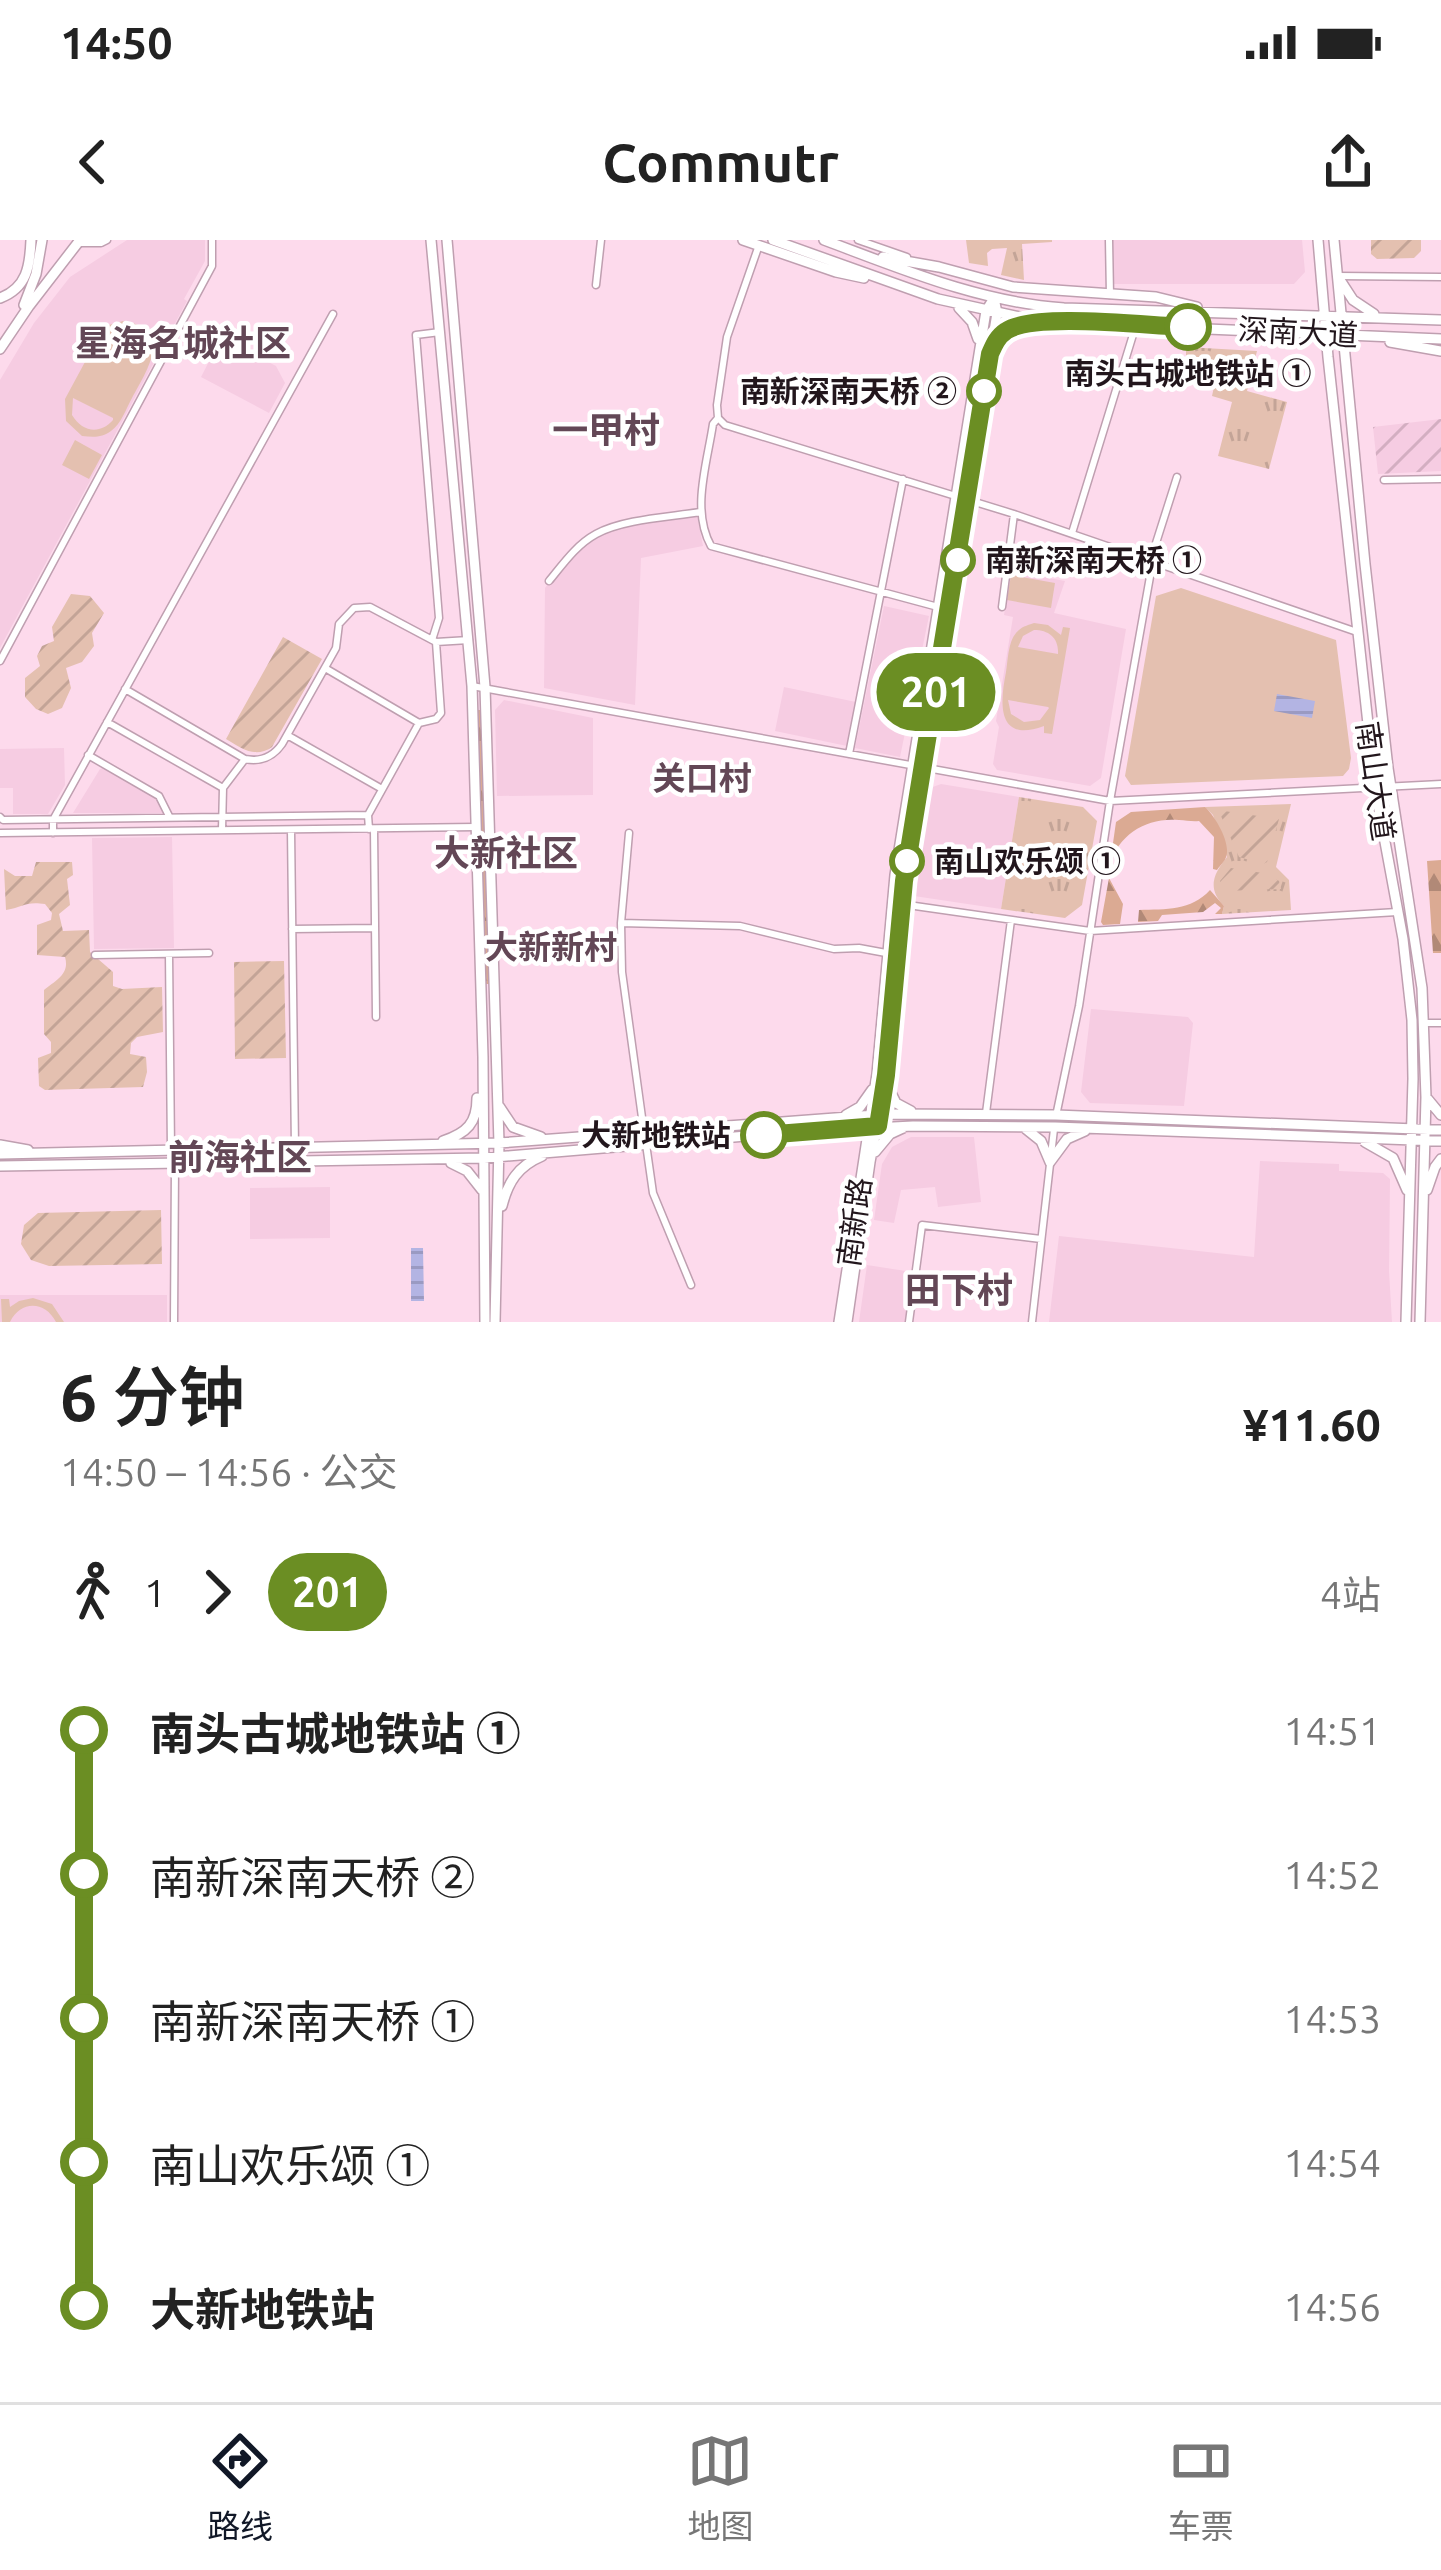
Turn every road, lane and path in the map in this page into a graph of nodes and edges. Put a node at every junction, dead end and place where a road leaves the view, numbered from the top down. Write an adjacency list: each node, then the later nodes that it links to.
1 (31, 240): 25 (main road)
2 (42, 240): 38 (main road)
3 (107, 240): 14 (street)
4 (212, 240): 64 (street)
5 (430, 240): 39 (main road)
6 (449, 240): 67 (main road)
7 (601, 240): 23 (street)
8 (743, 240): 16 (main road)
9 (773, 240): 18 (main road, 深南大道)
10 (824, 240): 17 (main road, 深南大道)
11 (1109, 240): 24 (street)
12 (1318, 240): 22 (main road, 南山大道)
13 (1334, 240): 19 (main road, 南山大道)
14 (97, 241): 15 (street)
15 (78, 242): 38 (main road)
16 (760, 243): 18 (main road, 深南大道); 20 (main road); 47 (street)
17 (857, 246): 24 (main road); 26 (main road, 深南大道)
18 (806, 252): 20 (main road, 深南大道)
19 (1338, 276): 21 (street); 33 (main road, 南山大道); 34 (main road)
20 (877, 278): 27 (main road, 深南大道)
21 (1441, 278)
22 (1322, 281): 31 (main road); 32 (main road, 南山大道)
23 (596, 286)
24 (1109, 295): 28 (main road)
25 (0, 298)
26 (994, 298): 28 (main road, 深南大道); 29 (main road, 南新路)
27 (938, 299): 29 (main road, 深南大道); 46 (main road)
28 (1214, 311): 31 (main road, 深南大道)
29 (991, 312): 36 (main road, 深南大道); 46 (main road, 南新路)
30 (333, 314): 68 (street)
31 (1291, 314): 32 (main road, 深南大道)
32 (1324, 315): 33 (main road, 深南大道); 40 (main road, 南山大道)
33 (1342, 316): 34 (main road, 深南大道); 41 (main road, 南山大道)
34 (1391, 318): 35 (main road, 深南大道)
35 (1441, 320)
36 (1043, 322): 37 (main road, 深南大道); 46 (main road)
37 (1136, 325): 40 (main road, 深南大道); 55 (street)
38 (14, 327): 44 (main road)
39 (440, 332): 62 (main road); 63 (street)
40 (1326, 334): 41 (main road, 深南大道); 61 (main road, 南山大道)
41 (1343, 334): 42 (main road, 深南大道); 77 (main road, 南山大道)
42 (1373, 336): 43 (main road, 深南大道); 45 (main road)
43 (1441, 339)
44 (0, 349)
45 (1441, 351)
46 (984, 354): 52 (main road, 南新路)
47 (718, 418): 49 (street); 53 (street)
48 (1177, 477): 56 (street)
49 (903, 479): 52 (street); 58 (street)
50 (1441, 479): 51 (street)
51 (1384, 480)
52 (962, 498): 54 (street); 59 (main road, 南新路); 75 (main road, 南新路)
53 (700, 512): 57 (street); 58 (street)
54 (1014, 514): 55 (street); 60 (street)
55 (1072, 533): 56 (street)
56 (1154, 560): 61 (street); 81 (street)
57 (549, 581)
58 (882, 593): 59 (street); 72 (street)
59 (938, 607): 75 (main road, 南新路)
60 (1002, 607)
61 (1357, 632): 79 (main road, 南山大道)
62 (469, 640): 63 (street); 66 (main road)
63 (434, 641): 65 (street); 70 (street)
64 (0, 661)
65 (325, 668): 70 (street); 71 (street)
66 (472, 686): 67 (street); 87 (main road)
67 (485, 687): 72 (street); 111 (main road)
68 (125, 689): 69 (street); 74 (street)
69 (107, 722): 73 (street); 78 (street)
70 (418, 723): 80 (street)
71 (287, 735): 74 (street); 80 (street)
72 (850, 754): 75 (street)
73 (88, 755): 85 (street); 86 (street)
74 (245, 759): 78 (street)
75 (918, 767): 81 (street); 94 (main road, 南新路); 102 (main road, 南新路)
76 (1441, 784): 77 (street)
77 (1390, 787): 79 (street); 106 (main road, 南山大道)
78 (223, 788): 84 (street)
79 (1375, 788): 81 (street); 95 (main road, 南山大道)
80 (382, 789): 82 (street)
81 (1110, 800): 100 (street)
82 (368, 815): 84 (street); 88 (street)
83 (0, 817): 86 (street)
84 (222, 817): 85 (street); 89 (street)
85 (169, 818): 86 (street)
86 (52, 820): 91 (street)
87 (476, 827): 88 (street); 108 (main road)
88 (371, 829): 90 (street); 98 (street)
89 (222, 830): 90 (street); 91 (street)
90 (291, 830): 99 (street)
91 (52, 832): 92 (street)
92 (1, 833)
93 (628, 833): 97 (street)
94 (901, 904): 96 (street); 109 (main road, 南新路)
95 (1397, 912): 100 (street); 123 (main road, 南山大道)
96 (1012, 920): 100 (street); 112 (street)
97 (621, 923): 102 (street); 125 (street)
98 (375, 928): 99 (street); 105 (street)
99 (292, 929): 133 (street)
100 (1090, 931): 117 (street)
101 (209, 953): 103 (street)
102 (886, 953): 109 (main road, 南新路)
103 (169, 954): 104 (street); 134 (street)
104 (95, 955)
105 (376, 1017)
106 (1424, 1023): 107 (street); 110 (main road, 南山大道)
107 (1441, 1023)
108 (483, 1057): 129 (main road); 132 (main road)
109 (882, 1074): 113 (main road); 115 (main road); 116 (main road, 南新路)
110 (1426, 1097): 114 (main road); 124 (main road, 南山大道)
111 (497, 1101): 126 (main road); 130 (main road)
112 (986, 1113): 113 (main road); 117 (main road)
113 (922, 1114): 116 (main road)
114 (1441, 1115)
115 (841, 1117): 116 (main road); 125 (main road)
116 (875, 1121): 118 (main road); 121 (main road); 141 (main road, 南新路)
117 (1055, 1121): 119 (main road); 120 (main road); 123 (main road); 142 (street)
118 (913, 1126): 119 (main road); 141 (main road)
119 (1017, 1126): 142 (main road)
120 (1093, 1128): 127 (main road); 142 (main road)
121 (835, 1130): 125 (main road); 141 (main road)
122 (1441, 1130): 124 (main road)
123 (1411, 1135): 124 (main road); 127 (main road); 146 (main road, 南山大道)
124 (1425, 1135): 128 (main road); 147 (main road, 南山大道)
125 (645, 1138): 126 (main road); 135 (main road); 150 (street)
126 (551, 1139): 130 (main road)
127 (1358, 1139): 146 (main road)
128 (1441, 1141)
129 (484, 1143): 130 (main road); 132 (main road); 138 (main road)
130 (499, 1143): 137 (main road)
131 (0, 1145): 136 (main road)
132 (426, 1145): 133 (main road)
133 (295, 1148): 134 (main road)
134 (171, 1150): 136 (main road)
135 (555, 1151): 137 (main road); 148 (main road)
136 (39, 1152): 143 (main road)
137 (499, 1157): 138 (main road); 148 (main road)
138 (484, 1158): 139 (main road); 145 (main road)
139 (428, 1159): 144 (main road); 145 (main road)
140 (1441, 1159): 147 (main road)
141 (866, 1161): 154 (main road, 南新路)
142 (1051, 1162): 149 (street)
143 (1, 1163): 144 (main road)
144 (175, 1163): 151 (street)
145 (485, 1200): 152 (main road)
146 (1410, 1201): 157 (main road, 南山大道)
147 (1424, 1201): 158 (main road, 南山大道)
148 (498, 1216): 153 (main road)
149 (1042, 1239): 155 (street); 156 (street)
150 (691, 1286)
151 (173, 1322)
152 (484, 1322)
153 (495, 1322)
154 (843, 1322)
155 (909, 1322)
156 (1032, 1322)
157 (1406, 1322)
158 (1420, 1322)

